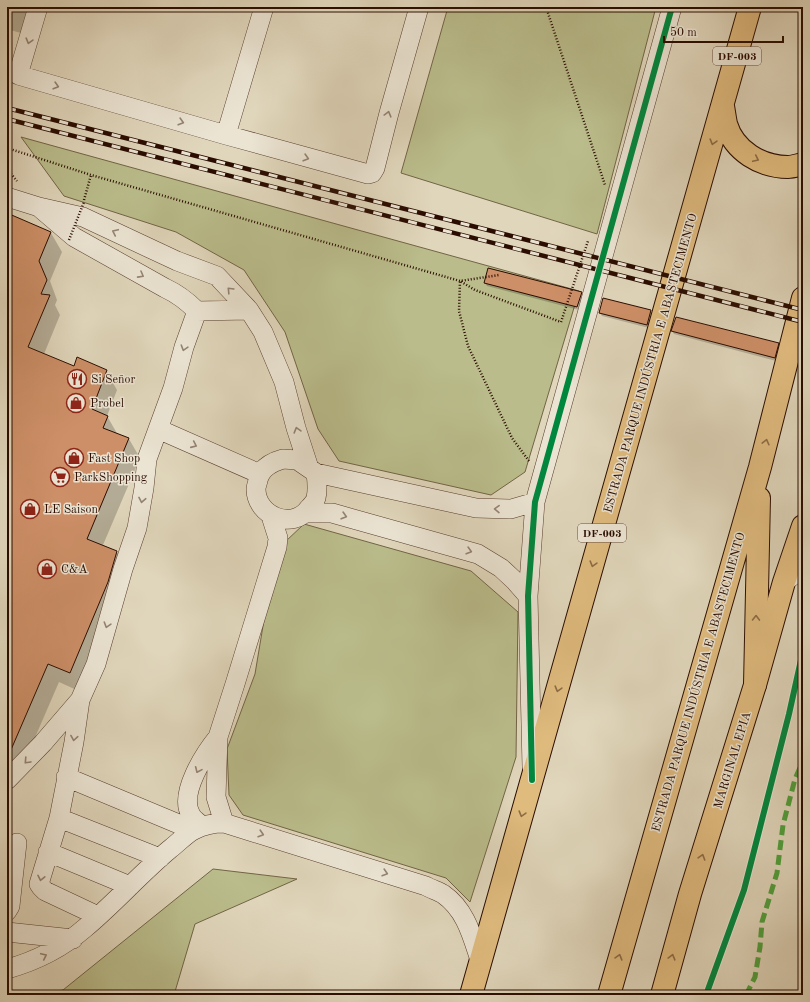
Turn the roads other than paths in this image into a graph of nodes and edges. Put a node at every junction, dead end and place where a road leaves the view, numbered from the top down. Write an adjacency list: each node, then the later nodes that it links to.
1 (38, 7): 7 (street, one-way to 7)
2 (264, 7): 7 (street)
3 (420, 7): 7 (street, one-way to 3)
4 (672, 7): 20 (street)
5 (750, 7): 6 (main road, ESTRADA PARQUE INDÚSTRIA E ABASTECIMENTO / DF-003)
6 (723, 105): 8 (main road, one-way to 8); 33 (main road, ESTRADA PARQUE INDÚSTRIA E ABASTECIMENTO / DF-003, one-way to 33)
7 (226, 135)
8 (803, 164)
9 (7, 197): 10 (street)
10 (39, 207): 11 (street); 12 (street)
11 (83, 210): 12 (street); 14 (street, one-way to 11)
12 (72, 239): 15 (street, one-way to 15)
13 (803, 298): 17 (main road, ESTRADA PARQUE INDÚSTRIA E ABASTECIMENTO, one-way to 13)
14 (249, 310): 15 (street); 18 (street, one-way to 14)
15 (197, 311): 16 (street, one-way to 16)
16 (158, 429): 19 (street, one-way to 19); 29 (street, one-way to 29)
17 (760, 467): 28 (main road, one-way to 17); 48 (main road, ESTRADA PARQUE INDÚSTRIA E ABASTECIMENTO, one-way to 17)
18 (312, 471): 19 (street); 20 (street, one-way to 18); 22 (street)
19 (260, 474): 21 (street)
20 (536, 502): 27 (street)
21 (272, 516): 22 (street); 24 (street)
22 (301, 516): 24 (street); 27 (street, one-way to 27)
23 (803, 526): 26 (main road, MARGINAL EPIA)
24 (278, 538): 30 (street)
25 (803, 568): 26 (street)
26 (784, 582): 28 (main road, MARGINAL EPIA)
27 (528, 596): 33 (street)
28 (755, 685): 49 (main road, MARGINAL EPIA, one-way to 28)
29 (80, 700): 31 (street, one-way to 31); 32 (street, one-way to 32)
30 (218, 737): 35 (street); 36 (street, one-way to 36)
31 (66, 777): 34 (street); 36 (street)
32 (7, 780)
33 (532, 780): 45 (main road, ESTRADA PARQUE INDÚSTRIA E ABASTECIMENTO / DF-003, one-way to 45)
34 (59, 818): 38 (street); 39 (street)
35 (224, 823): 36 (street); 45 (street, one-way to 45)
36 (198, 828): 39 (street)
37 (17, 843): 41 (street)
38 (48, 852): 40 (street); 42 (street, one-way to 42)
39 (160, 858): 40 (street)
40 (130, 886): 42 (street)
41 (7, 911)
42 (98, 916): 44 (street)
43 (7, 932): 44 (street)
44 (73, 939): 46 (street, one-way to 44)
45 (480, 960): 47 (main road, ESTRADA PARQUE INDÚSTRIA E ABASTECIMENTO / DF-003)
46 (7, 969)
47 (470, 995)
48 (609, 995)
49 (662, 995)

